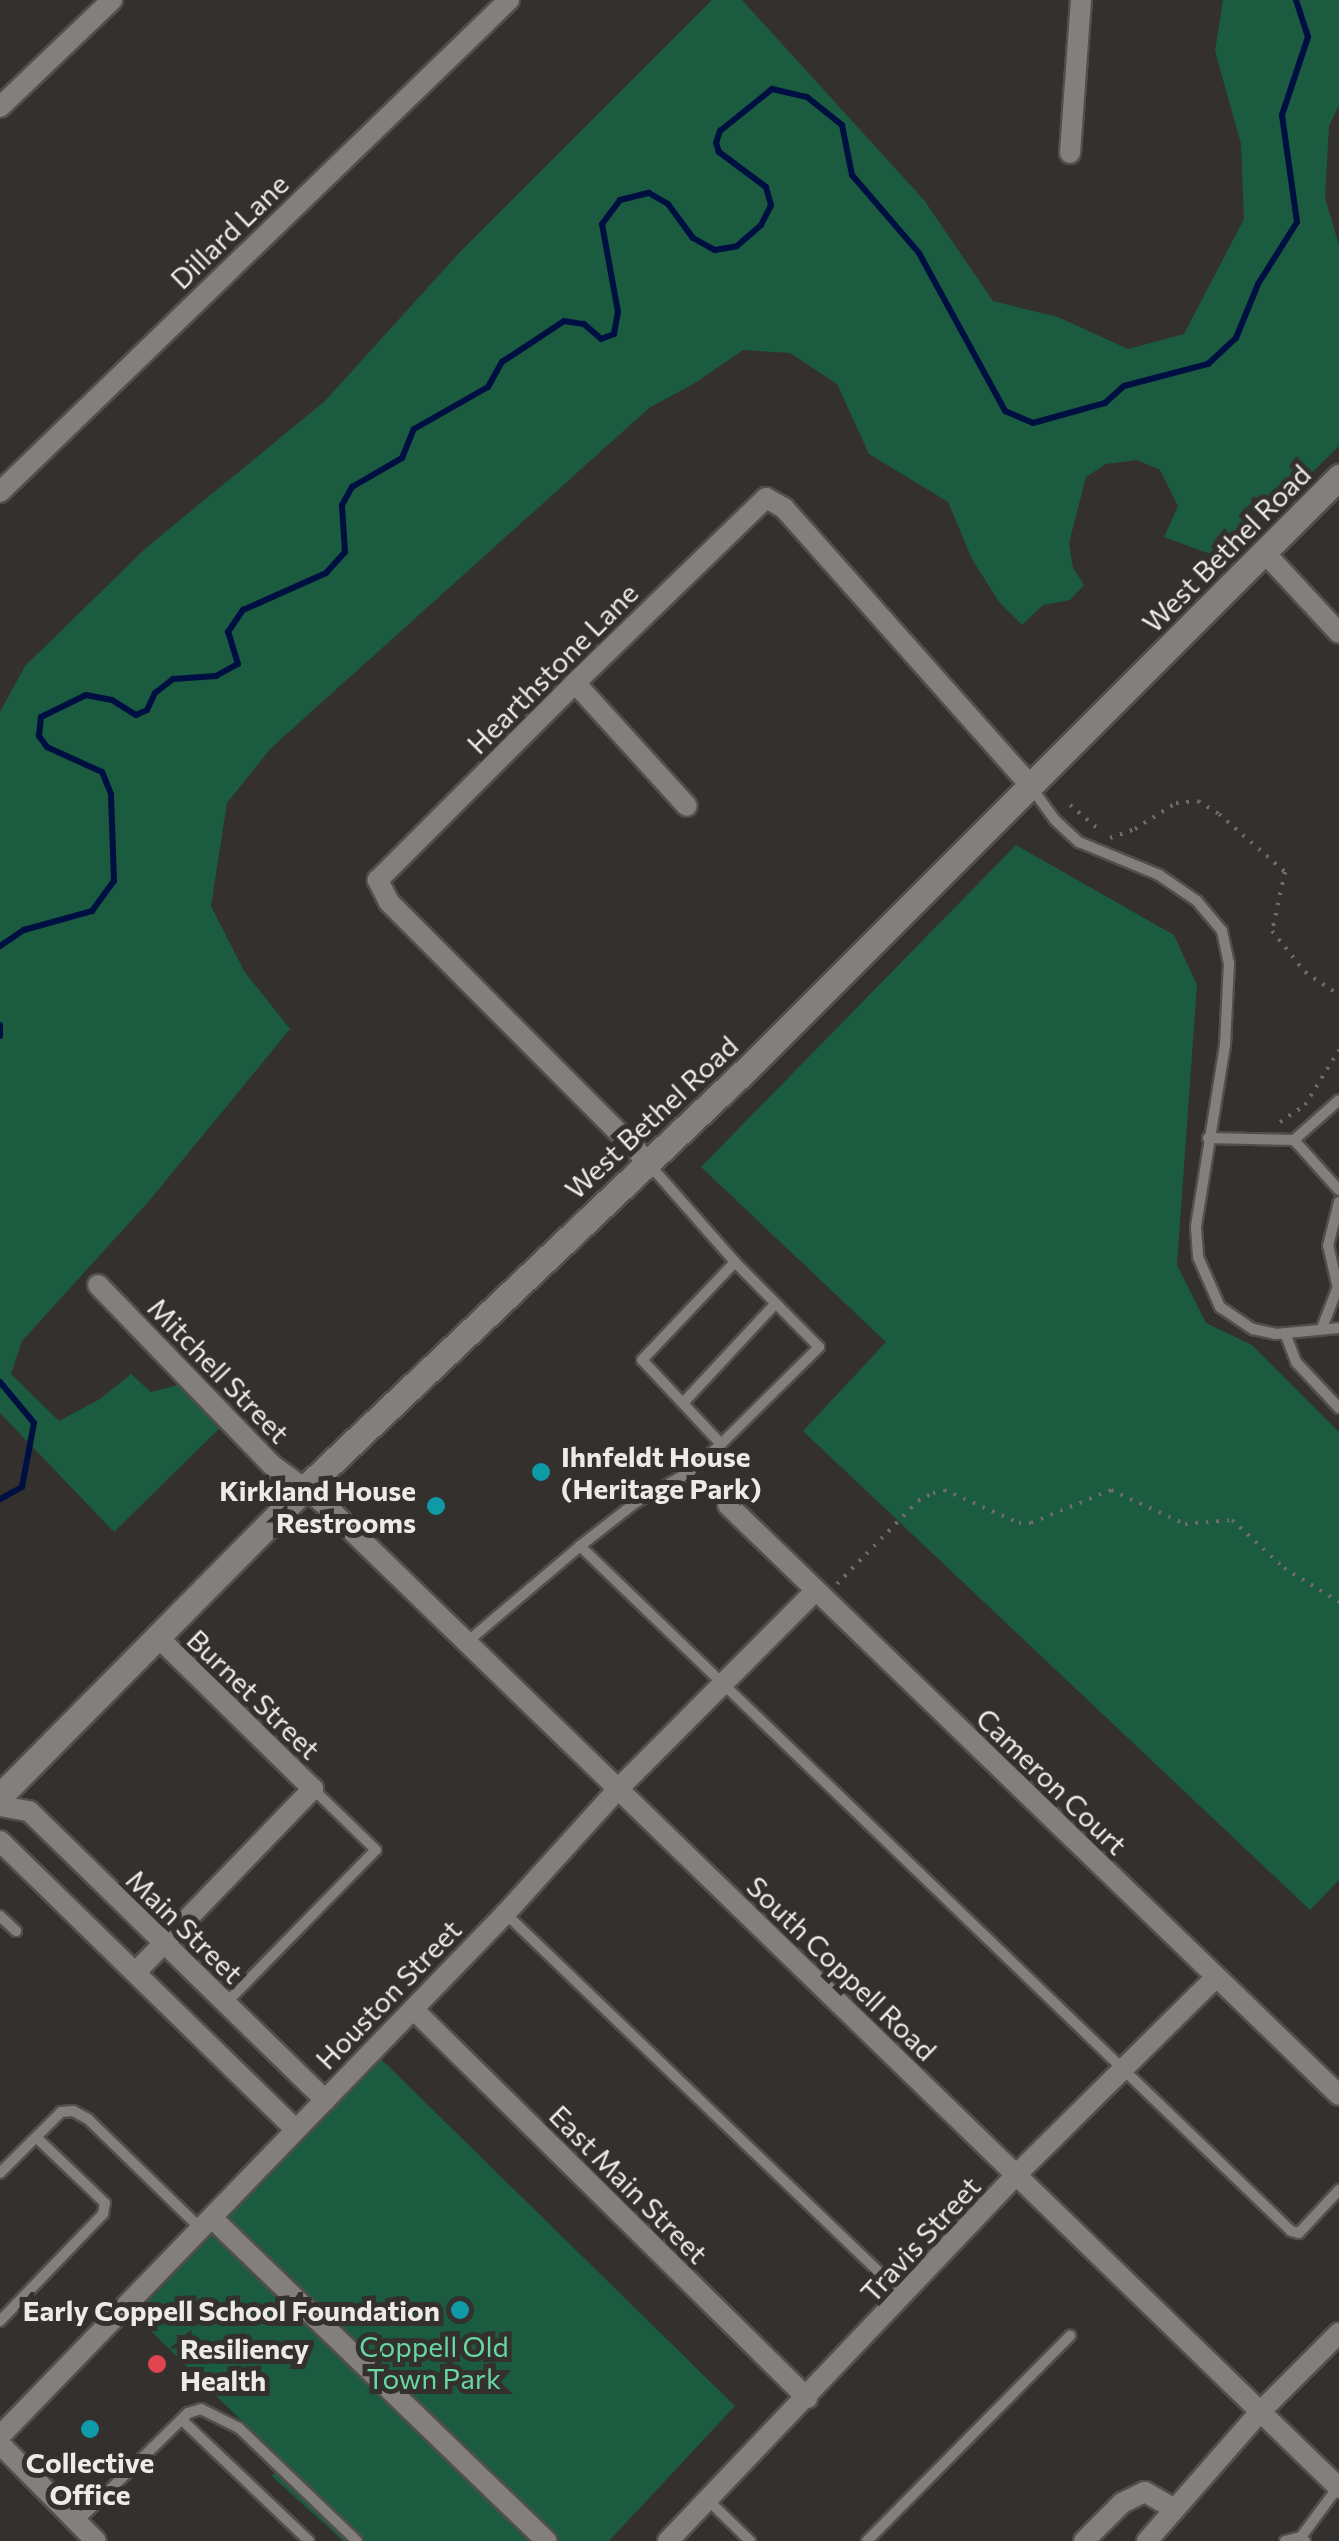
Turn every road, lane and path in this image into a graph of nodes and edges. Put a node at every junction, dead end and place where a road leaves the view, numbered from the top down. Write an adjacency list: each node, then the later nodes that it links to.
1 (112, 0): 4 (street)
2 (1081, 0): 5 (street)
3 (503, 6): 7 (street, Dillard Lane)
4 (0, 107)
5 (1070, 153)
6 (1339, 477): 8 (main road, West Bethel Road)
7 (0, 492)
8 (1264, 552): 9 (street); 11 (main road, West Bethel Road)
9 (1339, 633)
10 (574, 682): 11 (street, Hearthstone Lane); 13 (street); 19 (street, Hearthstone Lane)
11 (1031, 786): 17 (lane); 19 (main road, West Bethel Road)
12 (1070, 805): 14 (path)
13 (687, 806)
14 (1339, 995)
15 (1339, 1050): 18 (path)
16 (1339, 1100): 18 (lane)
17 (1208, 1138): 18 (lane); 28 (lane)
18 (1288, 1140): 20 (lane)
19 (646, 1162): 22 (lane); 32 (main road, West Bethel Road)
20 (1339, 1190)
21 (1339, 1202): 23 (lane)
22 (735, 1262): 25 (lane); 29 (lane)
23 (1338, 1284): 26 (lane)
24 (98, 1285): 32 (street, Mitchell Street)
25 (775, 1304): 29 (lane); 31 (lane)
26 (1322, 1328): 27 (lane); 28 (lane)
27 (1339, 1328)
28 (1285, 1333): 30 (lane)
29 (684, 1402): 31 (lane)
30 (1339, 1408)
31 (721, 1444): 34 (lane)
32 (305, 1488): 37 (main road, West Bethel Road); 38 (street, South Coppell Road)
33 (728, 1505): 35 (street, Cameron Court)
34 (580, 1546): 38 (lane); 39 (lane)
35 (819, 1594): 36 (path); 39 (street, Houston Street); 50 (street, Cameron Court)
36 (1339, 1602)
37 (158, 1637): 41 (street, Burnet Street); 42 (main road, West Bethel Road)
38 (467, 1642): 40 (street, South Coppell Road)
39 (724, 1684): 40 (street, Houston Street); 53 (lane)
40 (618, 1789): 45 (street, Houston Street); 59 (street, South Coppell Road)
41 (313, 1790): 48 (street); 51 (lane)
42 (0, 1796)
43 (0, 1806): 48 (street, Main Street)
44 (0, 1841): 49 (street)
45 (506, 1913): 52 (street, Houston Street); 62 (lane)
46 (0, 1916): 47 (lane)
47 (16, 1931)
48 (164, 1944): 49 (street); 51 (street, Main Street)
49 (136, 1972): 56 (street)
50 (1216, 1978): 53 (street, Travis Street); 54 (street, Cameron Court)
51 (225, 2004): 55 (street, Main Street)
52 (413, 2009): 55 (street, Houston Street); 66 (street, East Main Street)
53 (1123, 2072): 59 (street, Travis Street); 60 (lane)
54 (1339, 2095)
55 (324, 2100): 56 (street, Houston Street)
56 (295, 2129): 61 (street, Houston Street)
57 (36, 2138): 58 (lane); 61 (lane); 63 (lane)
58 (0, 2173)
59 (1016, 2175): 62 (street, Travis Street); 67 (street, South Coppell Road)
60 (1339, 2190)
61 (206, 2224): 69 (street, Houston Street); 79 (street)
62 (904, 2298): 66 (street, Travis Street)
63 (0, 2321)
64 (1339, 2333): 67 (street)
65 (1070, 2336): 82 (lane)
66 (807, 2398): 72 (street, Travis Street)
67 (1260, 2412): 71 (street, South Coppell Road); 73 (street)
68 (182, 2420): 74 (lane); 77 (lane); 78 (lane)
69 (0, 2436)
70 (0, 2444): 74 (street)
71 (1338, 2488): 75 (lane)
72 (708, 2500): 80 (street, Travis Street); 81 (lane)
73 (1175, 2508): 83 (street); 84 (street)
74 (77, 2522): 76 (street)
75 (1302, 2539): 85 (lane)
76 (96, 2541)
77 (308, 2541)
78 (358, 2541)
79 (547, 2541)
80 (668, 2541)
81 (750, 2541)
82 (868, 2541)
83 (1084, 2541)
84 (1146, 2541)
85 (1285, 2541)

